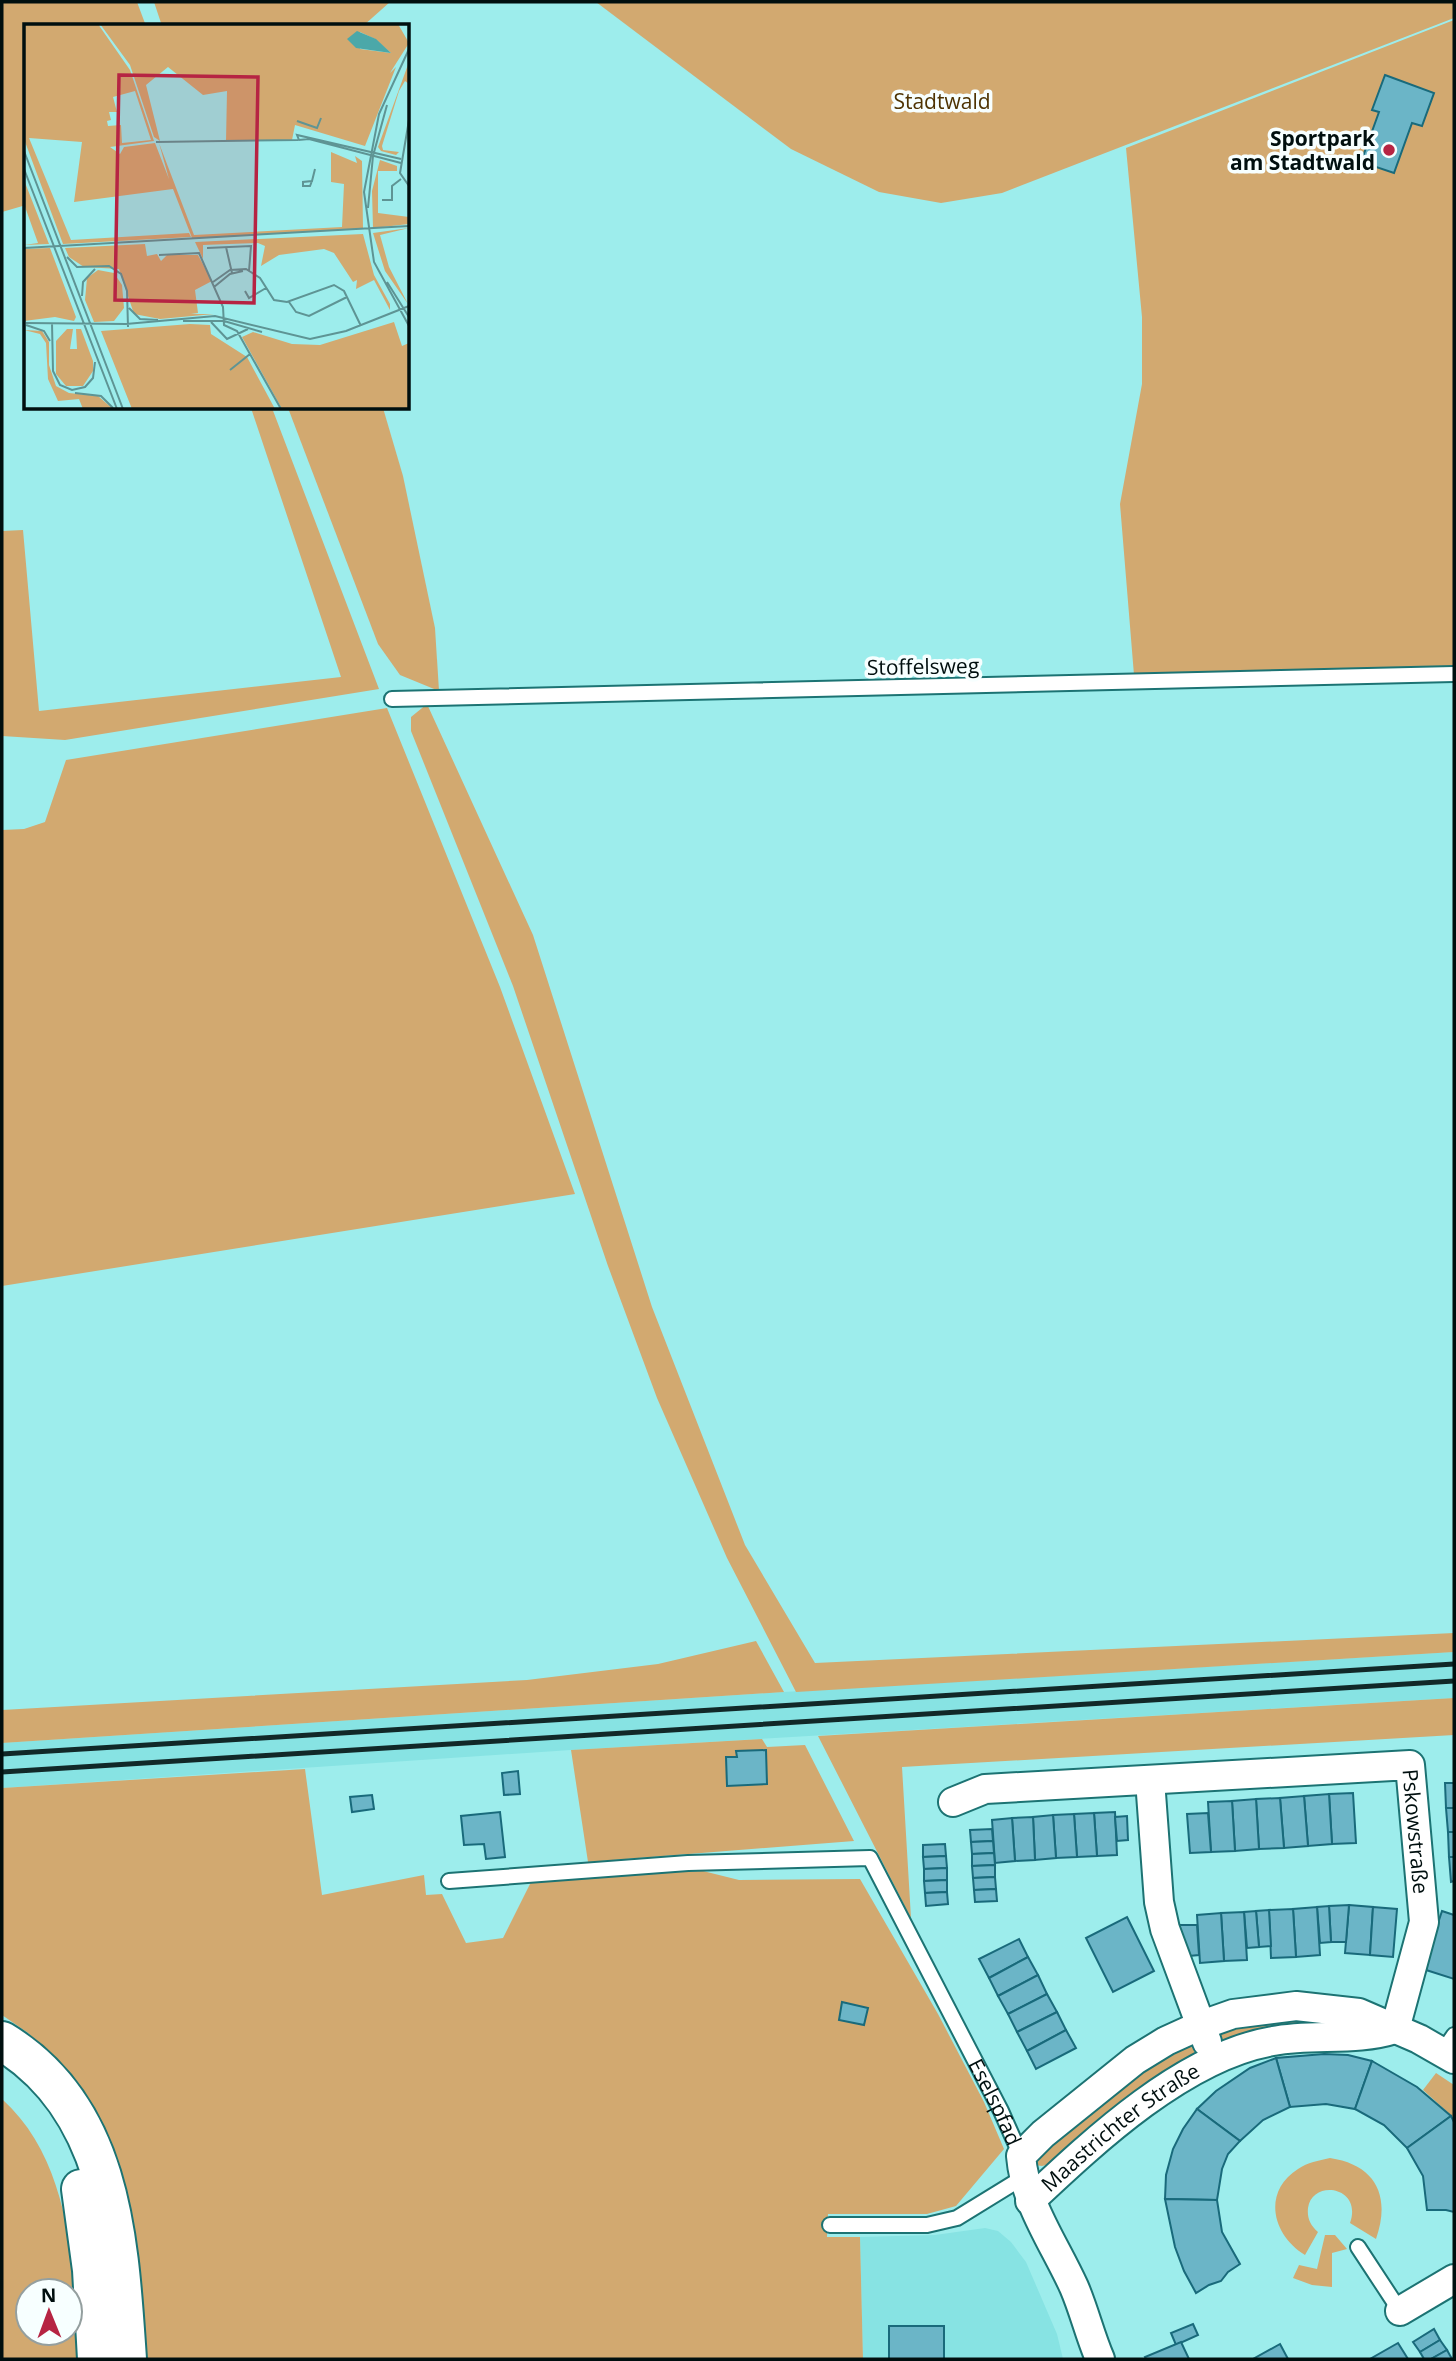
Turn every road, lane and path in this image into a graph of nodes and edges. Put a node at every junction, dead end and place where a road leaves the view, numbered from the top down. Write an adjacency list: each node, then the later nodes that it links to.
1 (1454, 674): 2 (lane, Stoffelsweg)
2 (392, 699)
3 (1150, 1780): 4 (street, Pskowstraße); 6 (street); 7 (street, Pskowstraße)
4 (953, 1802)
5 (449, 1881): 12 (lane, Eselspfad)
6 (1199, 2026): 7 (street, Maastrichter Straße); 10 (street, Maastrichter Straße); 12 (street, Maastrichter Straße)
7 (1395, 2029): 9 (street, Maastrichter Straße); 10 (street, Maastrichter Straße)
8 (2, 2041): 19 (highway)
9 (1451, 2048)
10 (1214, 2059): 12 (street, Maastrichter Straße)
11 (2, 2067): 18 (highway)
12 (1024, 2178): 13 (lane); 17 (street, Eselspfad)
13 (830, 2225)
14 (1358, 2247): 16 (lane)
15 (1454, 2278): 16 (street)
16 (1400, 2311)
17 (1099, 2358)
18 (97, 2359)
19 (127, 2359)

